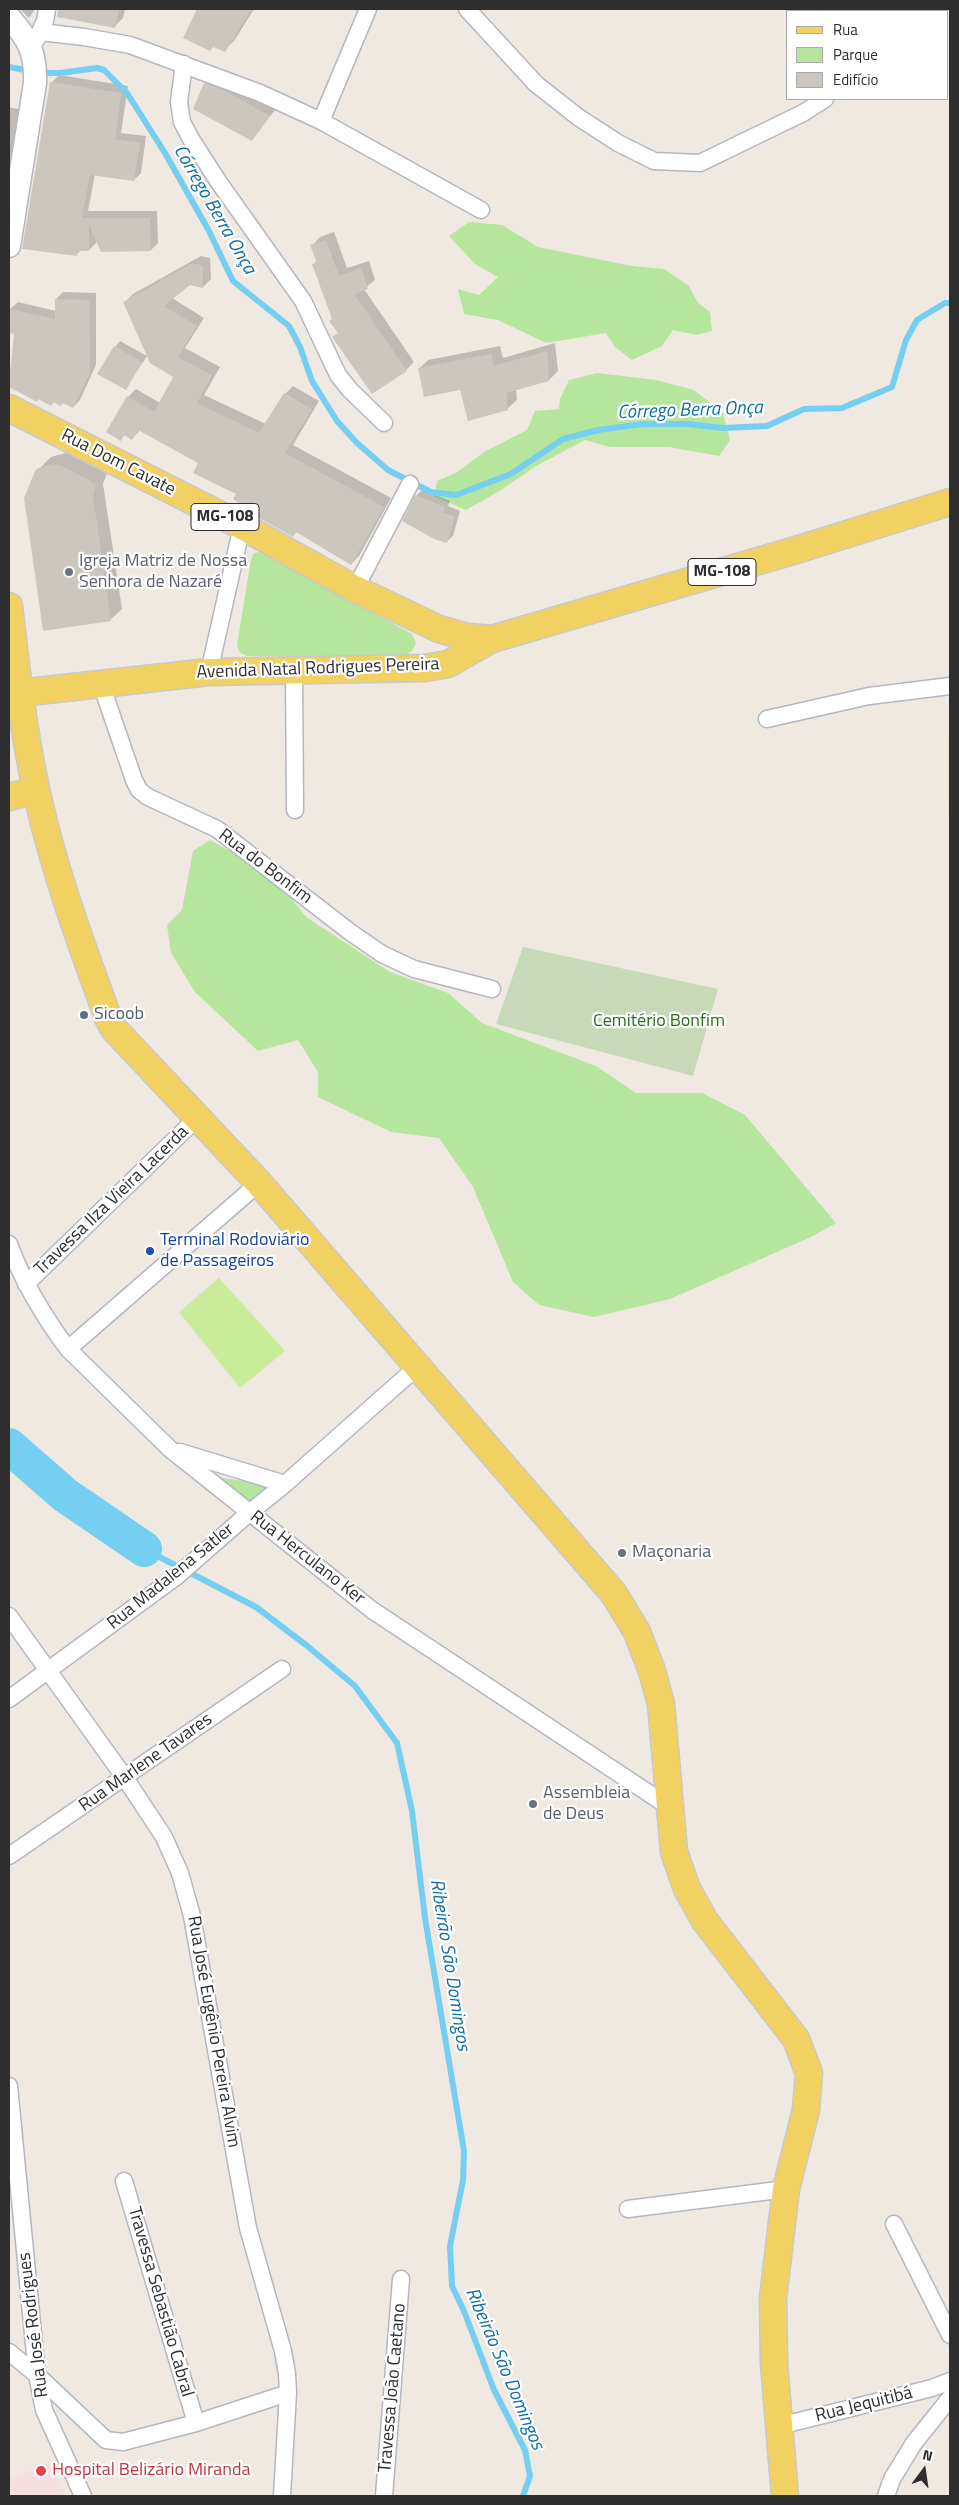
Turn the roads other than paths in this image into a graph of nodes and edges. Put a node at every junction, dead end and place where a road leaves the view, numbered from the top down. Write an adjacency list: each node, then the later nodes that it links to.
1 (47, 9): 5 (street)
2 (368, 9): 8 (street)
3 (467, 9): 7 (street)
4 (9, 17): 5 (main road)
5 (36, 47): 6 (street); 10 (main road)
6 (184, 64): 8 (street); 12 (street)
7 (823, 100)
8 (321, 121): 9 (street)
9 (480, 210)
10 (9, 246)
11 (9, 408): 15 (main road, Rua Dom Cavate / MG-108)
12 (384, 423)
13 (410, 484): 16 (street)
14 (950, 502): 19 (main road, Avenida Natal Rodrigues Pereira / MG-108)
15 (242, 526): 16 (main road, Rua Dom Cavate / MG-108); 22 (street)
16 (355, 589): 18 (main road, Rua Dom Cavate / MG-108)
17 (9, 606): 25 (main road)
18 (439, 629): 19 (main road, MG-108); 20 (main road)
19 (492, 639): 20 (main road, Avenida Natal Rodrigues Pereira / MG-108)
20 (448, 664): 21 (main road, Avenida Natal Rodrigues Pereira / MG-108)
21 (294, 670): 22 (main road, Avenida Natal Rodrigues Pereira / MG-108); 29 (street)
22 (209, 672): 23 (main road, Avenida Natal Rodrigues Pereira / MG-108)
23 (101, 684): 25 (main road, Avenida Natal Rodrigues Pereira / MG-108); 30 (street, Rua do Bonfim)
24 (950, 686): 26 (street)
25 (19, 693): 27 (main road)
26 (767, 719)
27 (36, 790): 28 (main road); 31 (main road)
28 (9, 798)
29 (295, 810)
30 (492, 989)
31 (197, 1118): 32 (main road); 34 (street, Travessa Ilza Vieira Lacerda)
32 (259, 1183): 35 (street); 36 (main road)
33 (9, 1244): 34 (street, Rua Herculano Ker)
34 (26, 1284): 35 (street, Rua Herculano Ker)
35 (68, 1349): 37 (street, Rua Herculano Ker)
36 (417, 1367): 38 (street, Rua Madalena Satler); 45 (main road)
37 (170, 1449): 38 (street); 39 (street, Rua Herculano Ker)
38 (285, 1484): 39 (street, Rua Madalena Satler)
39 (249, 1513): 42 (street, Rua Madalena Satler); 45 (street, Rua Herculano Ker)
40 (9, 1616): 42 (street, Rua José Eugênio Pereira Alvim)
41 (282, 1668): 44 (street, Rua Marlene Tavares)
42 (48, 1672): 43 (street, Rua Madalena Satler); 44 (street, Rua José Eugênio Pereira Alvim)
43 (9, 1699)
44 (125, 1778): 46 (street, Rua Marlene Tavares); 57 (street, Rua José Eugênio Pereira Alvim)
45 (668, 1806): 49 (main road)
46 (9, 1856)
47 (9, 2086): 55 (street, Rua José Rodrigues)
48 (124, 2181): 58 (street, Travessa Sebastião Cabral)
49 (786, 2188): 50 (street); 59 (main road)
50 (628, 2210)
51 (894, 2224): 53 (street)
52 (402, 2279): 62 (street, Travessa João Caetano)
53 (949, 2328)
54 (9, 2352): 55 (street)
55 (37, 2375): 58 (street); 60 (street, Rua José Rodrigues)
56 (950, 2387): 59 (street, Rua Jequitibá); 64 (street, Rua Jequitibá)
57 (288, 2393): 58 (street); 61 (street, Rua José Eugênio Pereira Alvim)
58 (196, 2423)
59 (779, 2426): 63 (main road)
60 (83, 2496)
61 (282, 2496)
62 (384, 2496)
63 (785, 2496)
64 (886, 2496)

